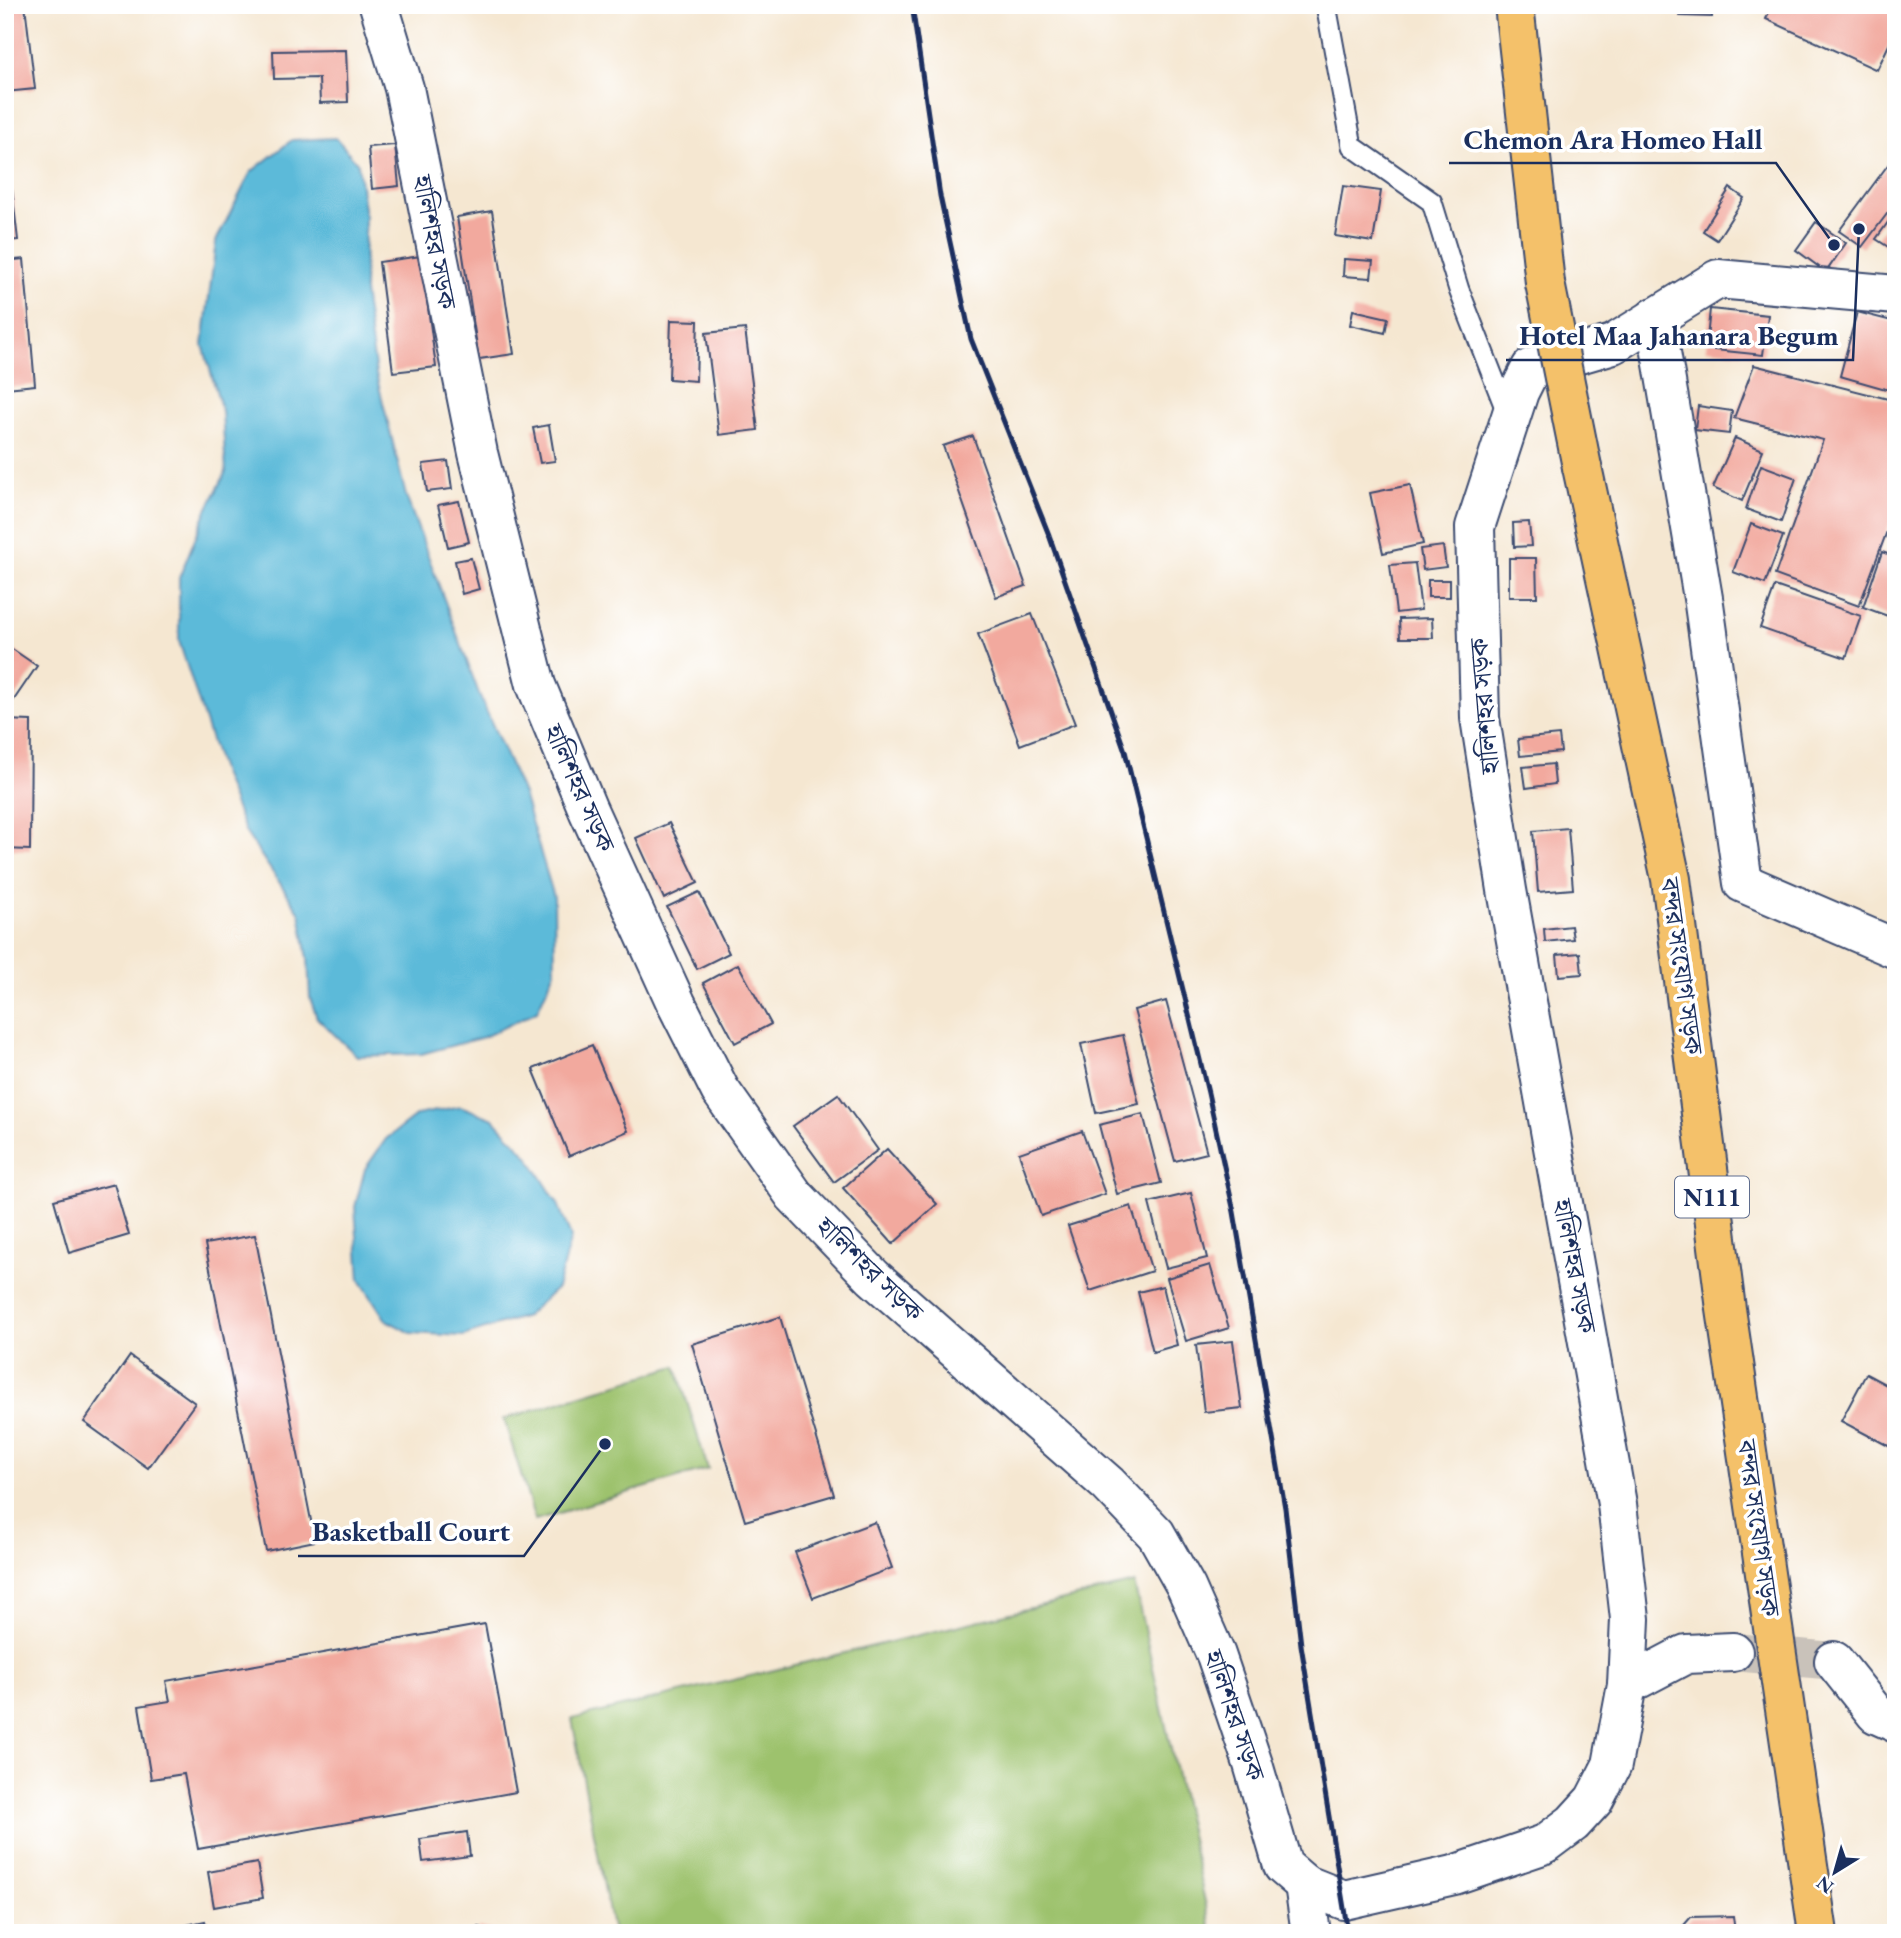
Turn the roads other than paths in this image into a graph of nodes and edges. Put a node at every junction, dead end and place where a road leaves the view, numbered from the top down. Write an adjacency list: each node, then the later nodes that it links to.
1 (379, 5): 12 (street, হালিশহর সড়ক)
2 (1326, 5): 6 (lane)
3 (1514, 5): 14 (highway, বন্দর সংযোগ সড়ক / N111, bridge)
4 (1896, 295): 5 (street)
5 (1656, 317): 6 (street, হালিশহর সড়ক); 7 (street)
6 (1510, 419): 10 (street, হালিশহর সড়ক)
7 (1896, 949)
8 (1733, 1652): 10 (street)
9 (1834, 1661): 11 (street)
10 (1627, 1685): 12 (street, হালিশহর সড়ক)
11 (1896, 1723)
12 (1304, 1884): 13 (street)
13 (1311, 1933)
14 (1818, 1933)

